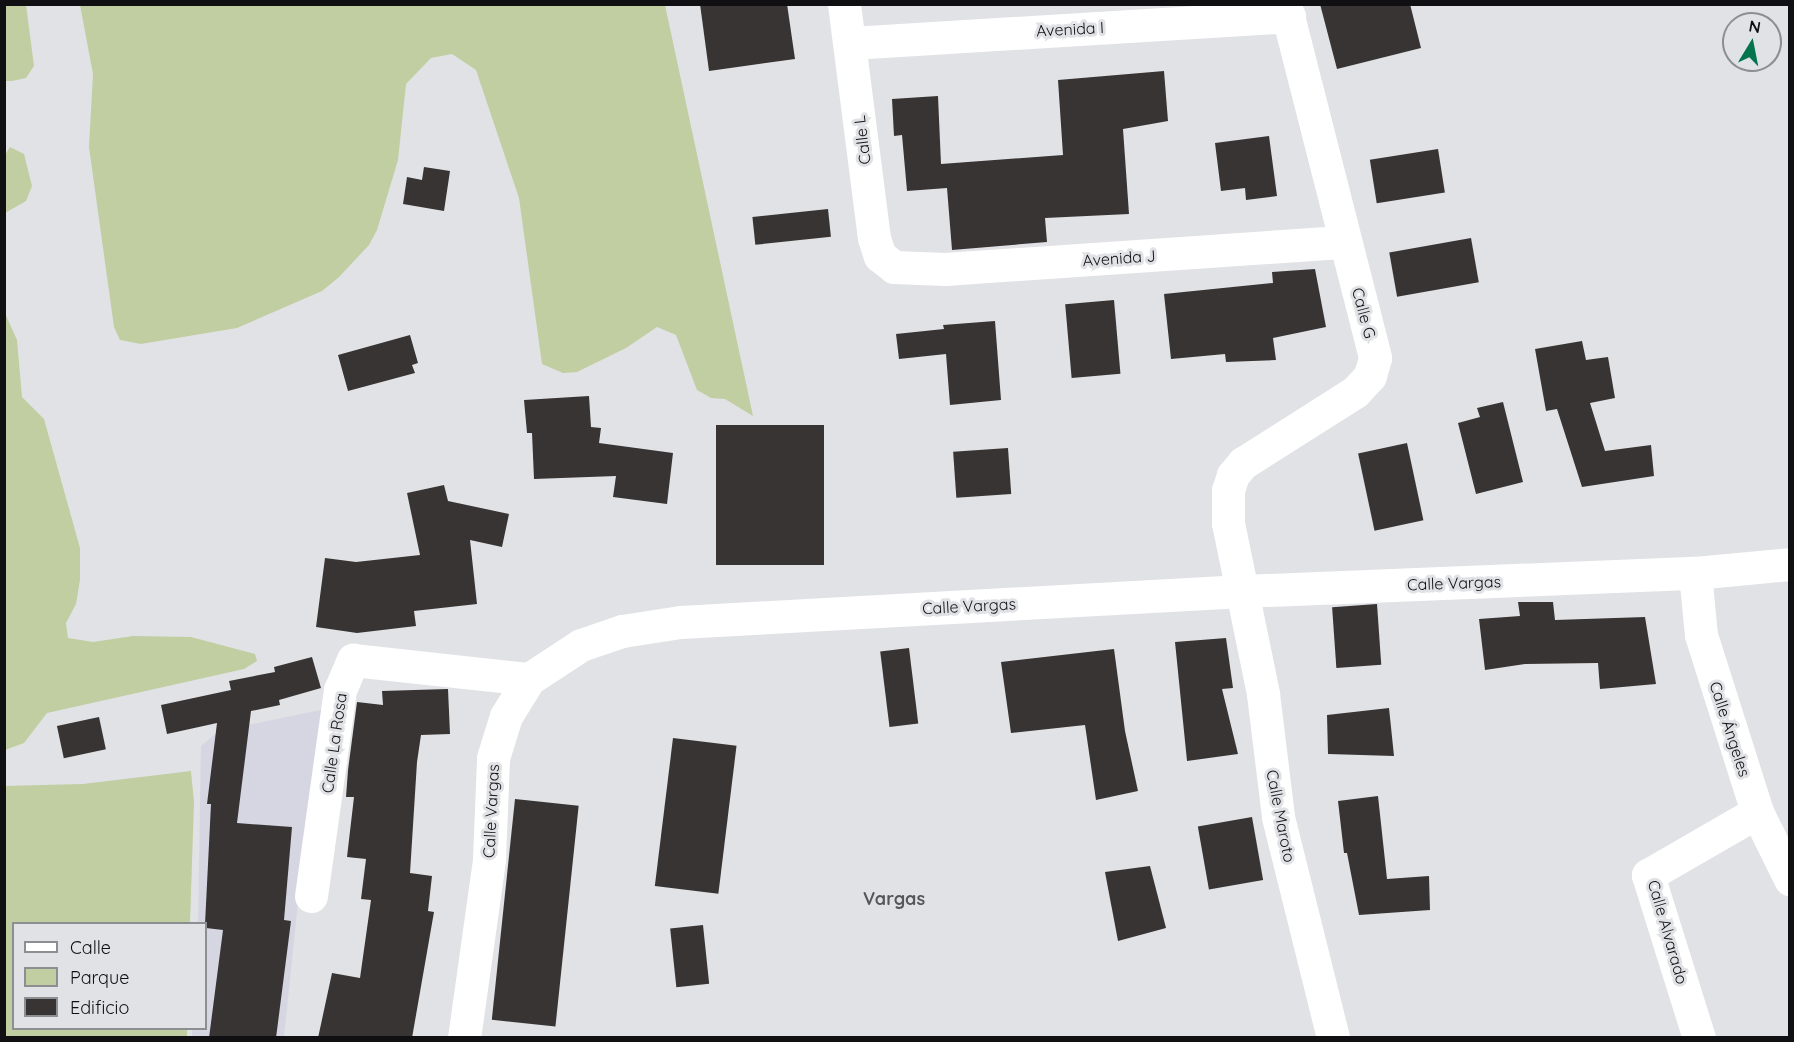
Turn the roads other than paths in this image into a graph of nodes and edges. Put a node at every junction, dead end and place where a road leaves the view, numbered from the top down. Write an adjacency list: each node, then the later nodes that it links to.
1 (844, 4): 3 (street, Calle L)
2 (1287, 10): 3 (street, Avenida I); 4 (street, Calle G)
3 (851, 43): 5 (street, Calle L)
4 (1345, 242): 5 (street, Avenida J); 8 (street, Calle G)
5 (894, 267)
6 (1790, 564): 7 (street, Calle Vargas)
7 (1695, 573): 8 (street, Calle Vargas); 10 (street, Calle Ángeles)
8 (1242, 591): 9 (street, Calle Vargas); 14 (street, Calle Maroto)
9 (529, 679): 12 (street, Calle La Rosa); 13 (street, Calle Vargas)
10 (1757, 812): 11 (street, Calle Ángeles); 15 (street, Calle Alvarado)
11 (1790, 879)
12 (311, 896)
13 (464, 1038)
14 (1333, 1038)
15 (1699, 1038)

